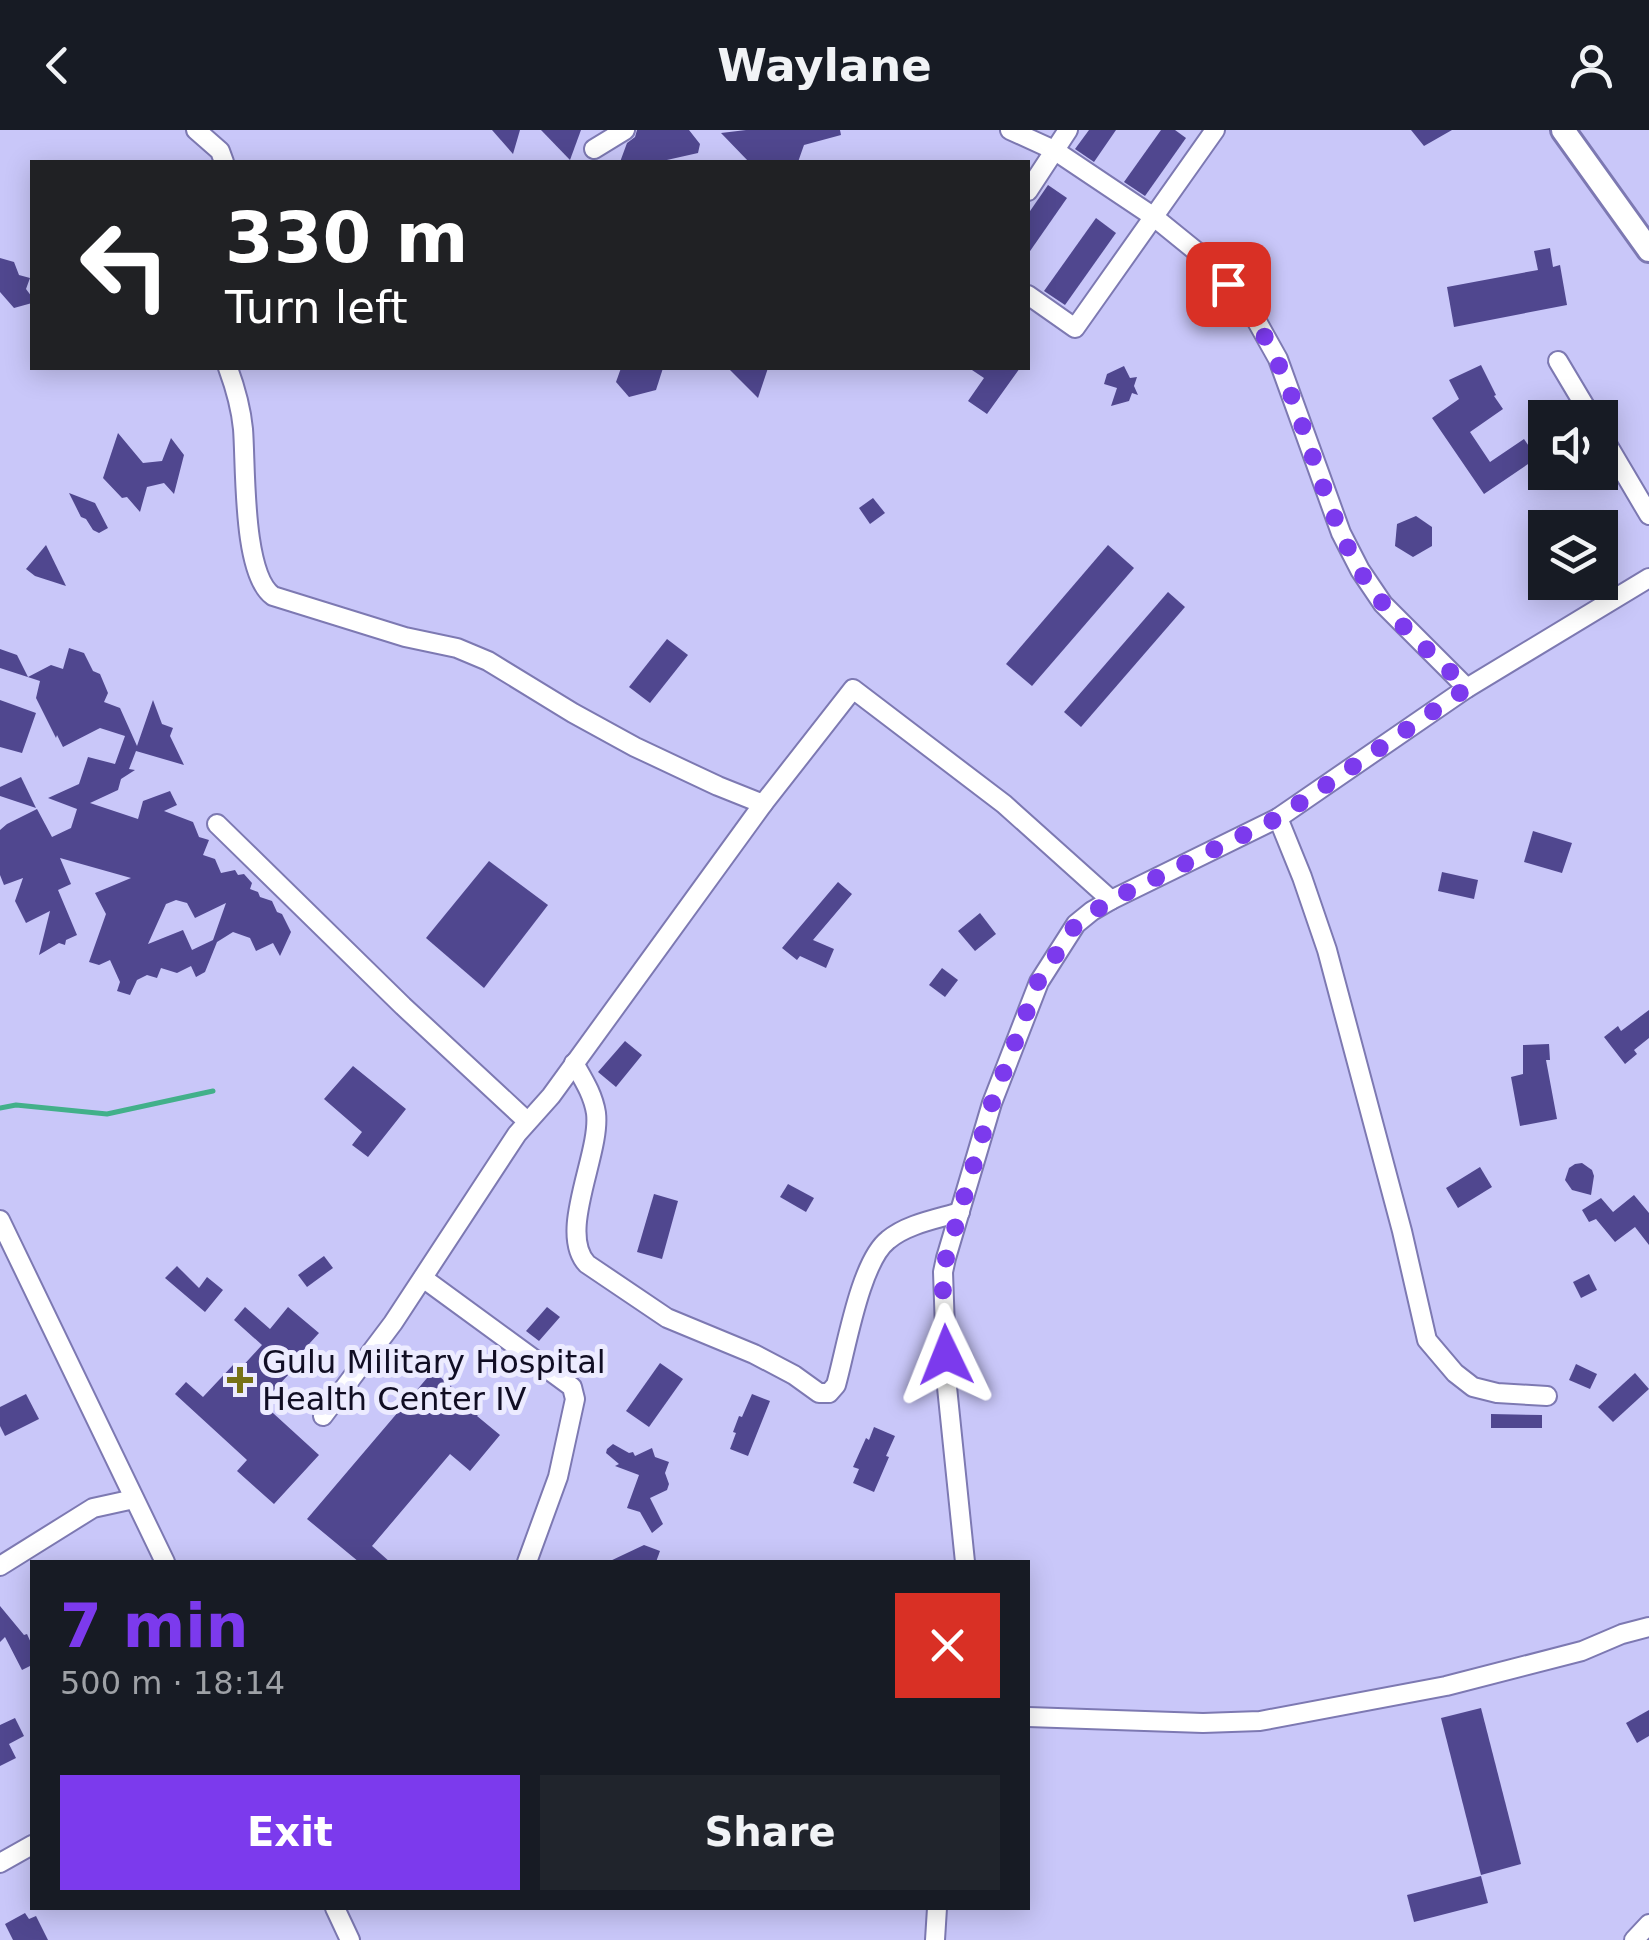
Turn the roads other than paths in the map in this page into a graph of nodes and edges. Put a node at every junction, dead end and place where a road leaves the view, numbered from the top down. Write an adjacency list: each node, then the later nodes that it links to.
1 (196, 130): 9 (street)
2 (625, 130): 7 (street)
3 (1010, 130): 8 (street)
4 (1068, 130): 8 (street)
5 (1215, 130): 11 (street)
6 (1563, 130): 12 (street)
7 (594, 149)
8 (1054, 150): 10 (street); 11 (street)
9 (223, 160)
10 (1030, 188)
11 (1154, 217): 13 (street); 20 (street)
12 (1649, 250)
13 (1030, 296)
14 (1558, 361): 16 (street)
15 (229, 370): 21 (street)
16 (1581, 400)
17 (1618, 462): 18 (street)
18 (1649, 515)
19 (1649, 578): 20 (street)
20 (1467, 688): 22 (street)
21 (763, 804): 24 (street); 25 (street)
22 (1278, 818): 24 (street); 30 (street)
23 (217, 824): 26 (street)
24 (1111, 900): 27 (street)
25 (574, 1062): 26 (street); 27 (street)
26 (527, 1121): 29 (street)
27 (960, 1212): 35 (street)
28 (0, 1220): 32 (street)
29 (423, 1278): 31 (street); 34 (street)
30 (1546, 1396)
31 (323, 1416)
32 (134, 1499): 33 (street); 36 (street)
33 (164, 1560)
34 (528, 1560)
35 (965, 1560)
36 (0, 1566)
37 (1649, 1627): 38 (street)
38 (1030, 1716)
39 (30, 1846): 40 (street)
40 (0, 1863)
41 (336, 1910): 44 (street)
42 (937, 1910): 45 (street)
43 (1649, 1924): 46 (street)
44 (350, 1940)
45 (935, 1940)
46 (1634, 1940)

